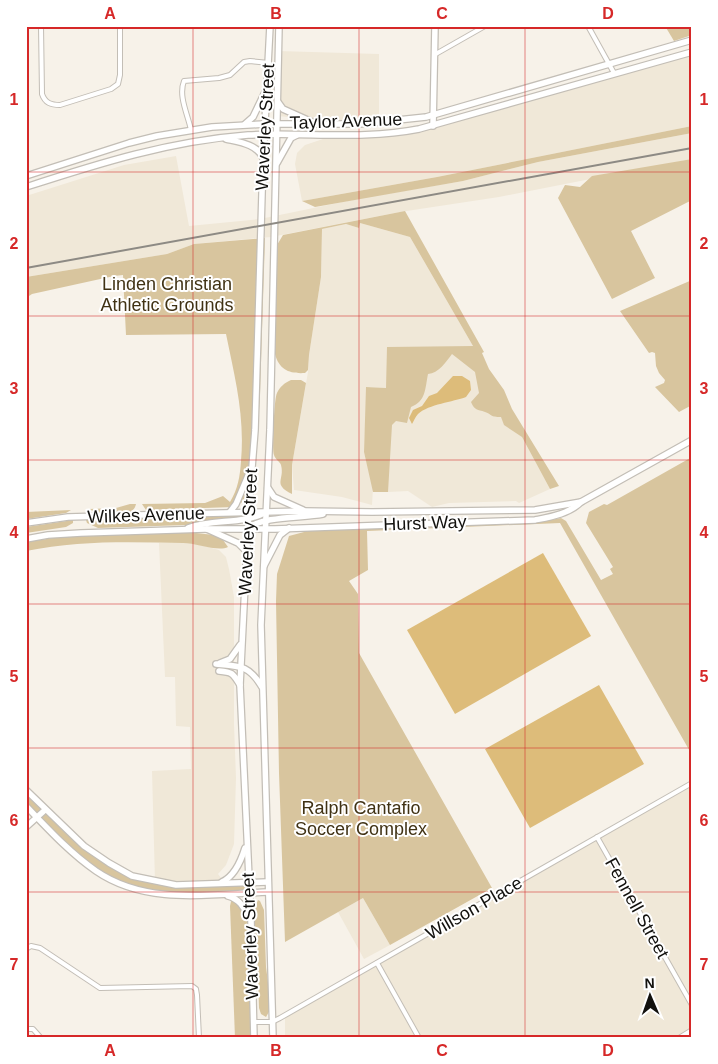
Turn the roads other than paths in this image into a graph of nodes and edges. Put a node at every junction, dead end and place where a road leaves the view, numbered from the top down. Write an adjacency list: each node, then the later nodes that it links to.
1 (41, 26): 2 (street)
2 (120, 26)
3 (270, 26): 11 (main road, Waverley Street)
4 (279, 26): 15 (main road, Waverley Street)
5 (435, 26): 10 (main road)
6 (485, 26): 10 (street)
7 (588, 26): 12 (street)
8 (692, 40): 12 (main road, Taylor Avenue)
9 (692, 52): 13 (main road, Taylor Avenue)
10 (434, 55): 16 (main road)
11 (268, 63): 14 (main road, Waverley Street); 22 (street)
12 (609, 64): 13 (street); 16 (main road, Taylor Avenue)
13 (614, 73): 21 (main road, Taylor Avenue)
14 (268, 86): 18 (main road); 19 (main road, Waverley Street)
15 (278, 101): 17 (main road, Waverley Street); 20 (main road)
16 (434, 115): 20 (main road, Taylor Avenue); 21 (main road)
17 (277, 123): 19 (main road, Taylor Avenue); 20 (main road, Taylor Avenue); 23 (main road, Waverley Street)
18 (244, 124): 19 (main road, Taylor Avenue); 22 (main road, Taylor Avenue)
19 (265, 124): 24 (main road, Waverley Street)
20 (316, 124)
21 (433, 126): 25 (main road, Taylor Avenue)
22 (191, 130): 29 (main road, Taylor Avenue)
23 (276, 134): 24 (main road, Taylor Avenue); 25 (main road, Taylor Avenue); 28 (main road, Waverley Street)
24 (264, 135): 26 (main road, Taylor Avenue); 27 (main road, Waverley Street)
25 (299, 135): 28 (main road)
26 (222, 138): 27 (main road); 30 (main road, Taylor Avenue)
27 (263, 160): 32 (main road, Waverley Street)
28 (276, 165): 33 (main road, Waverley Street)
29 (26, 176)
30 (26, 187)
31 (692, 440): 34 (main road, Hurst Way)
32 (252, 464): 37 (main road); 39 (main road, Waverley Street)
33 (268, 487): 35 (main road); 38 (main road, Waverley Street)
34 (581, 502): 36 (main road, Hurst Way); 45 (main road, Hurst Way)
35 (305, 511): 36 (main road, Hurst Way); 38 (main road, Hurst Way)
36 (337, 511): 40 (main road)
37 (230, 512): 39 (main road, Wilkes Avenue); 41 (main road, Wilkes Avenue)
38 (266, 512): 39 (main road, Wilkes Avenue); 40 (main road, Waverley Street)
39 (248, 515): 43 (main road, Waverley Street); 46 (main road)
40 (266, 520): 43 (main road); 44 (main road, Waverley Street)
41 (26, 523)
42 (205, 528): 43 (main road, Wilkes Avenue); 46 (main road, Wilkes Avenue); 48 (main road)
43 (248, 528): 44 (main road, Wilkes Avenue); 48 (main road, Waverley Street)
44 (265, 528): 45 (main road, Hurst Way); 49 (main road, Waverley Street)
45 (289, 528): 49 (main road)
46 (185, 529): 47 (main road, Wilkes Avenue)
47 (26, 539)
48 (247, 552): 50 (main road, Waverley Street)
49 (263, 568): 54 (main road, Waverley Street)
50 (241, 643): 51 (main road, Waverley Street); 51 (main road)
51 (240, 667): 53 (main road, Waverley Street); 54 (main road)
52 (218, 671): 53 (main road)
53 (240, 685): 62 (main road, Waverley Street)
54 (263, 689): 63 (main road, Waverley Street)
55 (692, 783): 61 (street, Willson Place)
56 (26, 790): 58 (main road)
57 (26, 806): 59 (main road)
58 (45, 810): 59 (main road); 65 (main road)
59 (37, 817): 60 (main road); 68 (main road)
60 (26, 827)
61 (597, 837): 71 (street, Willson Place); 72 (street, Fennell Street)
62 (247, 844): 64 (main road, Waverley Street); 65 (main road)
63 (267, 882): 64 (main road); 66 (main road, Waverley Street)
64 (248, 883): 65 (main road); 67 (main road, Waverley Street)
65 (218, 884)
66 (268, 892): 67 (main road); 74 (main road, Waverley Street)
67 (249, 893): 68 (main road); 69 (main road, Waverley Street)
68 (221, 894): 69 (main road)
69 (251, 921): 73 (main road, Waverley Street)
70 (26, 949): 79 (street)
71 (377, 963): 74 (street, Willson Place); 82 (street)
72 (692, 1005)
73 (253, 1022): 74 (street, Willson Place); 80 (main road, Waverley Street)
74 (272, 1022): 81 (main road, Waverley Street)
75 (26, 1028): 78 (street)
76 (692, 1030): 83 (street)
77 (692, 1034): 84 (street)
78 (41, 1038)
79 (199, 1038)
80 (254, 1038)
81 (273, 1038)
82 (419, 1038)
83 (679, 1038)
84 (685, 1038)

